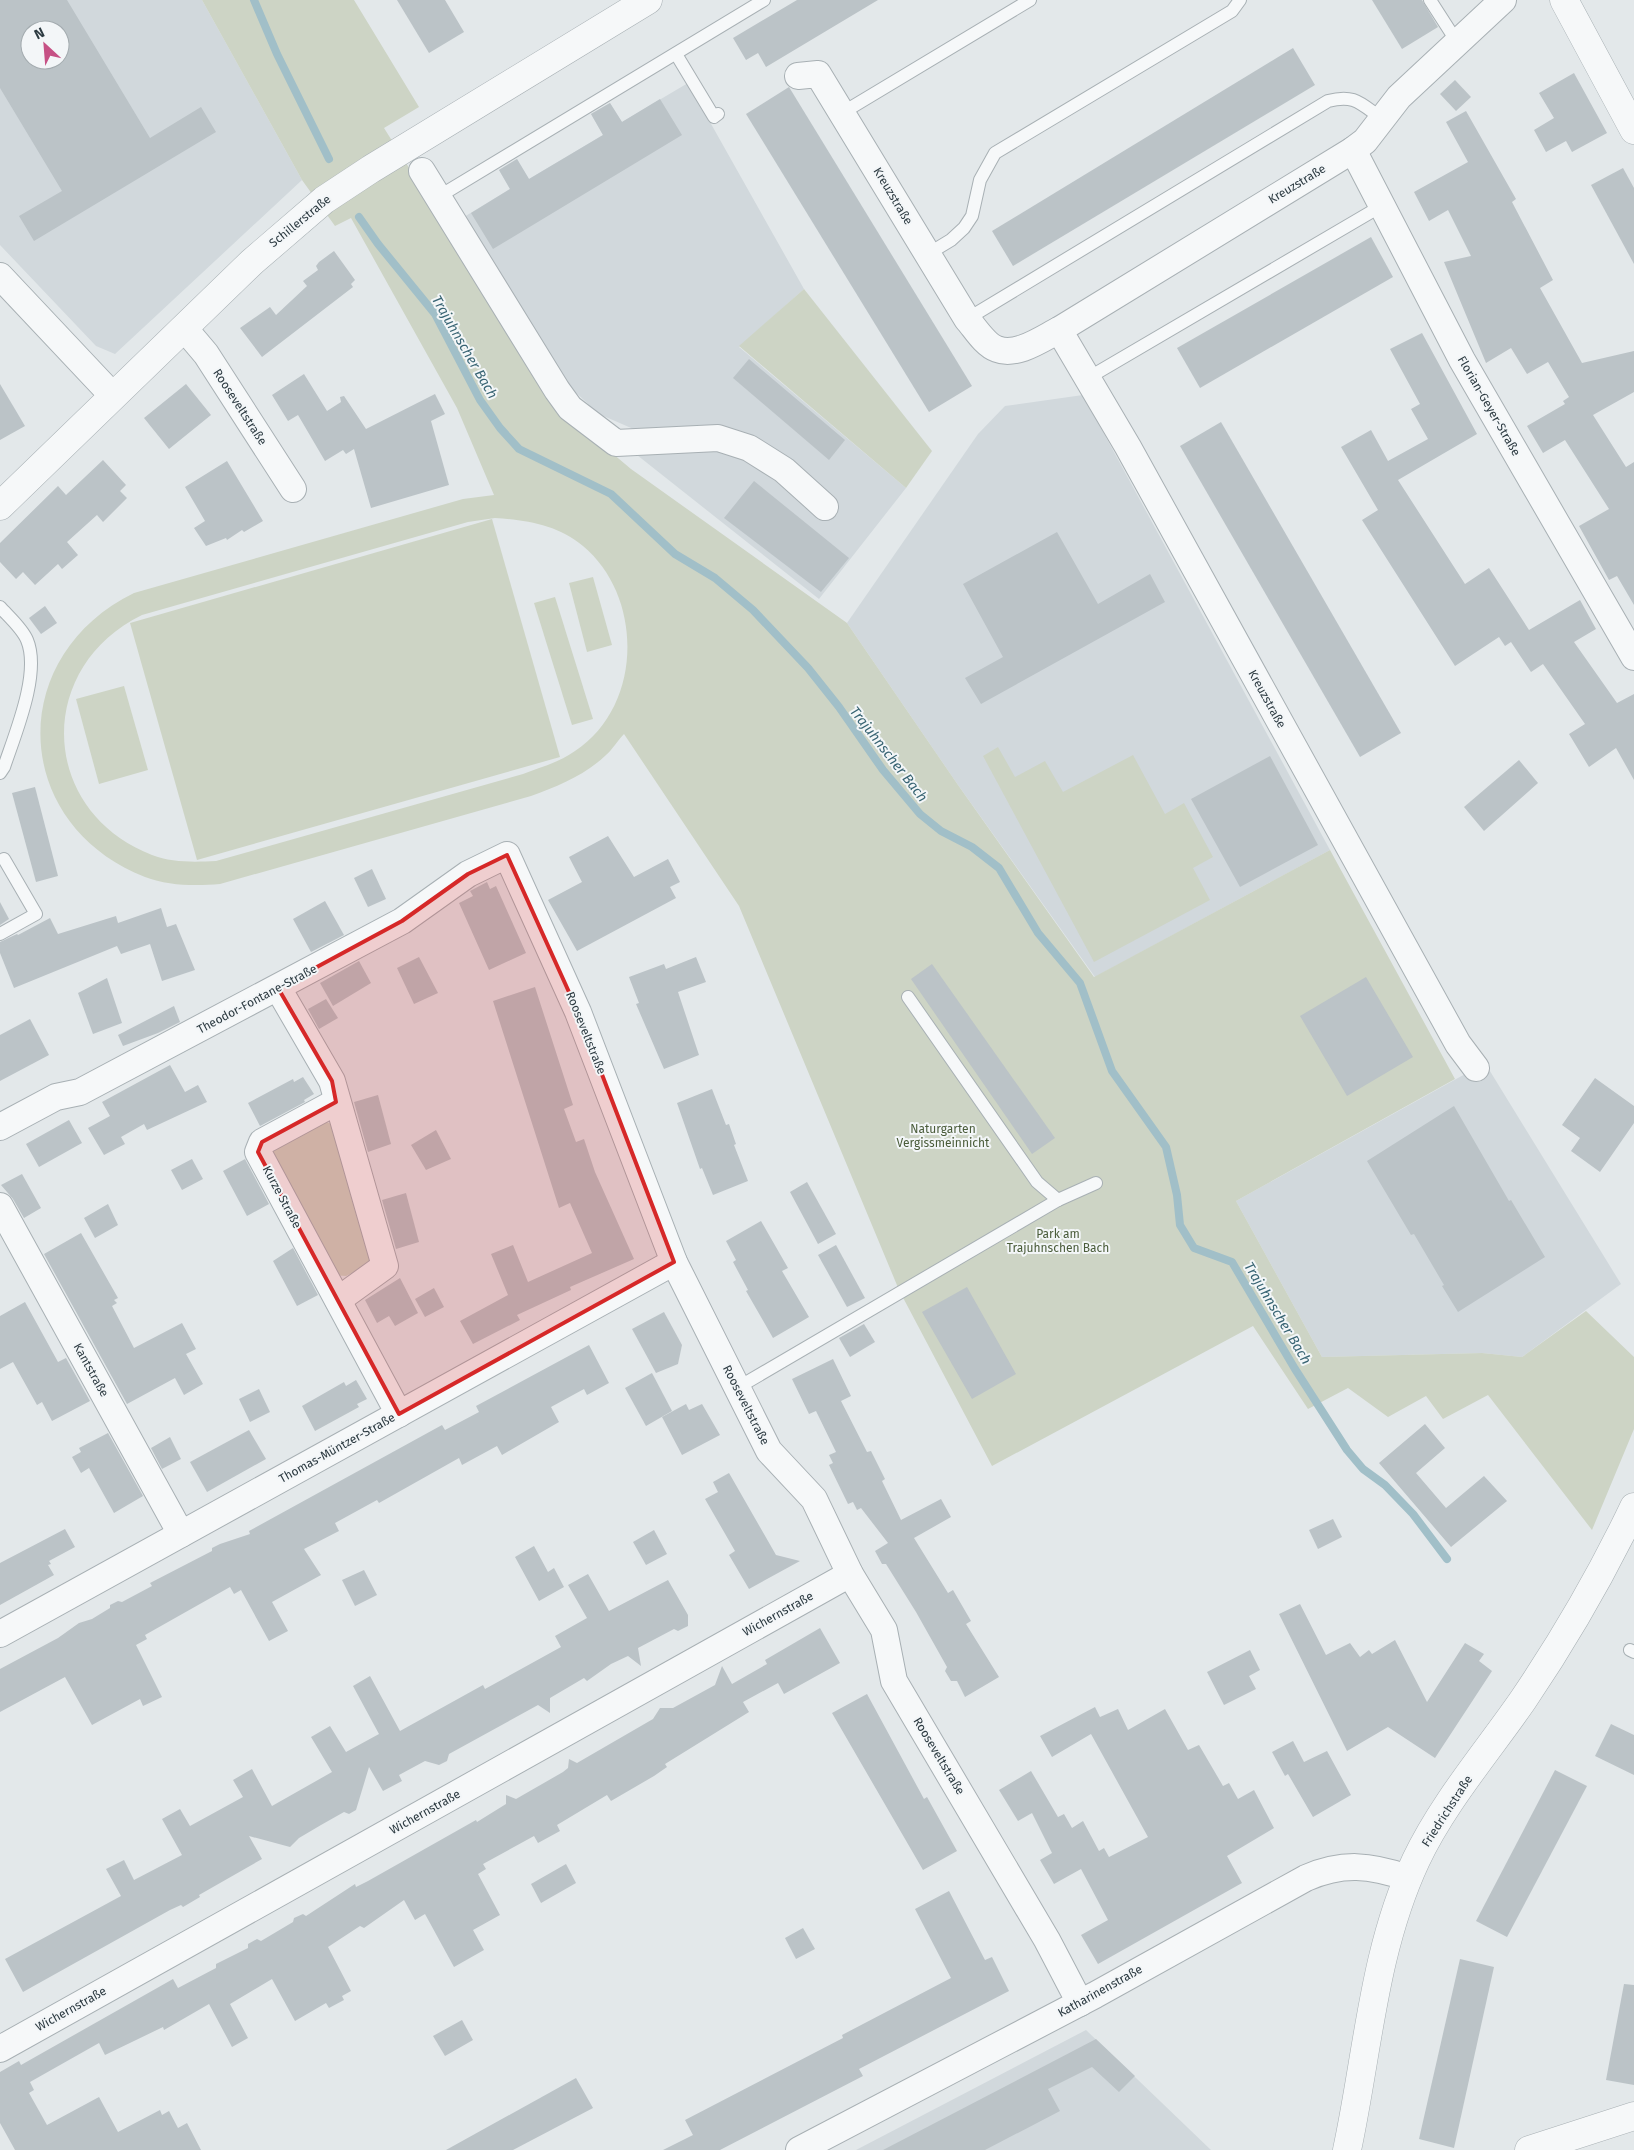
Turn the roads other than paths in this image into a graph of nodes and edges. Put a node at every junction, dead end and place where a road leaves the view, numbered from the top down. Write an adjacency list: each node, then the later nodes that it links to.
1 (648, 0): 16 (street, Schillerstraße)
2 (764, 0): 9 (lane)
3 (1030, 0): 11 (lane)
4 (1240, 0): 19 (lane)
5 (1430, 0): 8 (lane)
6 (1503, 0): 8 (street, Kreuzstraße)
7 (1564, 0): 14 (street)
8 (1458, 42): 13 (street, Kreuzstraße)
9 (676, 54): 12 (lane); 17 (lane)
10 (798, 76): 11 (street, Kreuzstraße)
11 (842, 113): 19 (street, Kreuzstraße)
12 (718, 114)
13 (1381, 118): 15 (street, Kreuzstraße); 21 (lane)
14 (1634, 130)
15 (1353, 150): 18 (street, Florian-Geyer-Straße); 23 (street, Kreuzstraße)
16 (415, 159): 17 (street); 22 (street, Schillerstraße)
17 (438, 197): 28 (street)
18 (1383, 205): 24 (lane); 30 (street, Florian-Geyer-Straße)
19 (928, 254): 21 (street, Kreuzstraße)
20 (0, 276): 25 (street)
21 (967, 319): 23 (street, Kreuzstraße)
22 (184, 328): 25 (street, Schillerstraße); 26 (street, Rooseveltstraße)
23 (1059, 330): 24 (street, Kreuzstraße)
24 (1088, 378): 38 (street, Kreuzstraße)
25 (113, 396): 27 (street, Schillerstraße)
26 (293, 489)
27 (0, 506)
28 (825, 507)
29 (0, 607): 31 (lane)
30 (1634, 657)
31 (0, 773)
32 (0, 846): 34 (lane)
33 (507, 855): 36 (street, Theodor-Fontane-Straße); 44 (street, Rooseveltstraße)
34 (2, 860): 35 (lane)
35 (0, 934)
36 (278, 988): 39 (street); 40 (street, Theodor-Fontane-Straße)
37 (908, 997): 42 (lane)
38 (1476, 1068)
39 (336, 1102): 45 (street); 45 (street, Kurze Straße)
40 (0, 1127)
41 (1096, 1183): 42 (lane)
42 (1058, 1200): 46 (lane)
43 (0, 1206): 49 (street, Kantstraße)
44 (674, 1262): 46 (street, Rooseveltstraße); 47 (street, Thomas-Müntzer-Straße)
45 (338, 1300): 47 (street, Kurze Straße)
46 (737, 1388): 50 (street, Rooseveltstraße)
47 (399, 1414): 49 (street, Thomas-Müntzer-Straße)
48 (1634, 1507): 52 (street, Friedrichstraße)
49 (182, 1534): 51 (street, Thomas-Müntzer-Straße)
50 (850, 1574): 53 (street, Rooseveltstraße); 54 (street, Wichernstraße)
51 (0, 1634)
52 (1408, 1878): 53 (street, Katharinenstraße); 57 (street, Friedrichstraße)
53 (1080, 2003): 56 (street, Katharinenstraße)
54 (0, 2049)
55 (1634, 2116): 58 (street)
56 (813, 2147)
57 (1347, 2150)
58 (1529, 2150)

